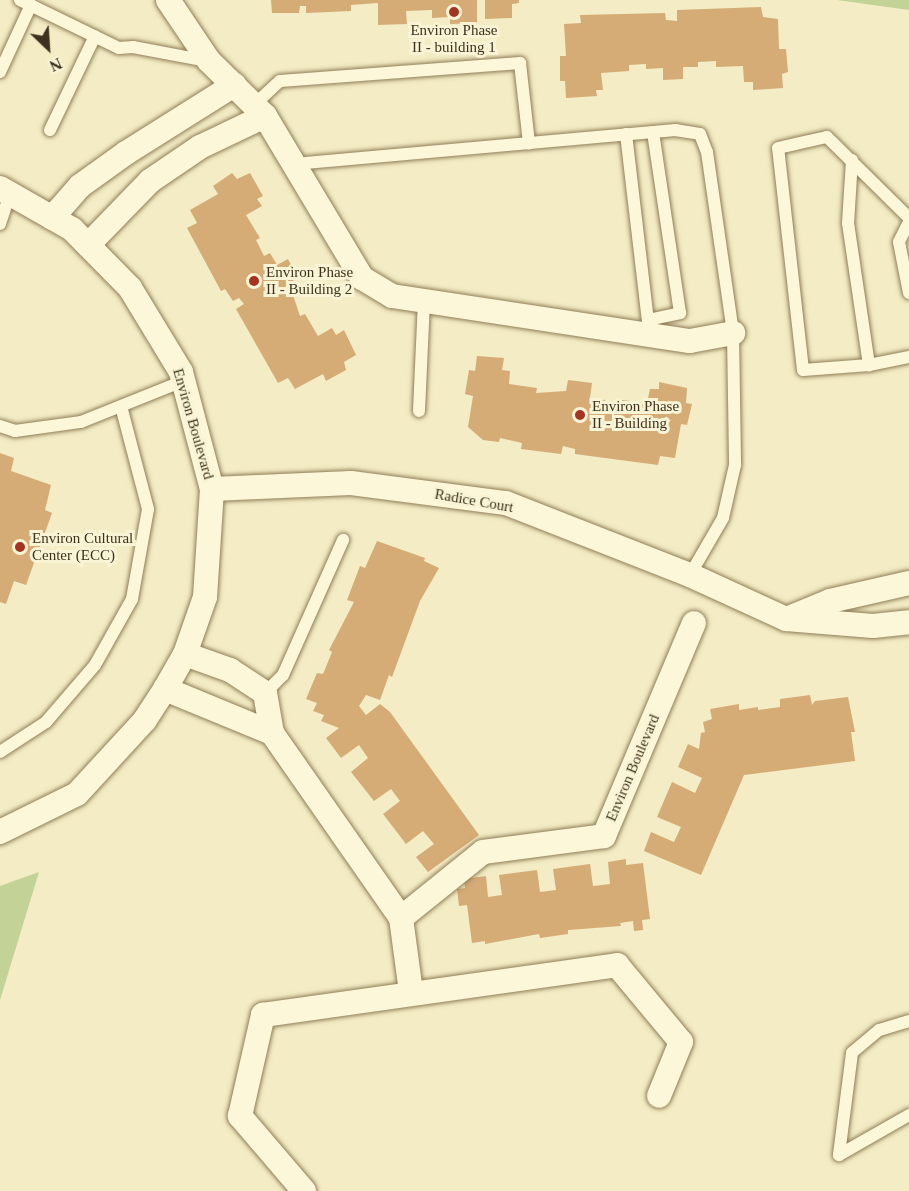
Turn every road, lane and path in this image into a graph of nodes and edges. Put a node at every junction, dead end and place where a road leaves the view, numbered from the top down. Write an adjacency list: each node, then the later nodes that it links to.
1 (168, 0): 4 (street)
2 (25, 3): 3 (lane); 5 (lane)
3 (95, 36): 4 (lane); 8 (lane)
4 (209, 61): 6 (street)
5 (0, 72)
6 (234, 85): 7 (street); 15 (street)
7 (259, 110): 11 (lane); 13 (street); 18 (street)
8 (50, 130)
9 (653, 132): 10 (lane); 10 (lane); 21 (lane)
10 (626, 134): 11 (lane)
11 (529, 143): 13 (lane)
12 (852, 160): 16 (lane); 23 (lane); 23 (lane)
13 (294, 164): 20 (street)
14 (5, 191): 15 (street, Environ Boulevard); 17 (lane)
15 (52, 218): 18 (street, Environ Boulevard)
16 (909, 220): 19 (lane)
17 (0, 224)
18 (88, 245): 24 (street, Environ Boulevard)
19 (909, 290)
20 (424, 301): 21 (street); 26 (lane)
21 (733, 333): 30 (lane)
22 (909, 357): 23 (lane)
23 (869, 365)
24 (183, 381): 25 (lane); 28 (street, Environ Boulevard)
25 (122, 406): 27 (lane); 39 (lane)
26 (419, 411)
27 (0, 426)
28 (212, 489): 30 (street, Radice Court); 35 (street, Environ Boulevard)
29 (343, 540): 37 (lane)
30 (690, 575): 32 (street, Radice Court)
31 (909, 583): 32 (street)
32 (786, 619): 33 (street, Radice Court)
33 (909, 622)
34 (693, 623): 41 (street, Environ Boulevard)
35 (185, 654): 36 (street, Environ Boulevard); 37 (street)
36 (165, 689): 38 (street); 40 (street, Environ Boulevard)
37 (265, 693): 38 (street)
38 (272, 734): 41 (street)
39 (0, 752)
40 (0, 832)
41 (401, 918): 42 (street)
42 (411, 992): 44 (street); 46 (street)
43 (909, 1021): 45 (lane)
44 (659, 1096)
45 (909, 1114)
46 (304, 1191)

